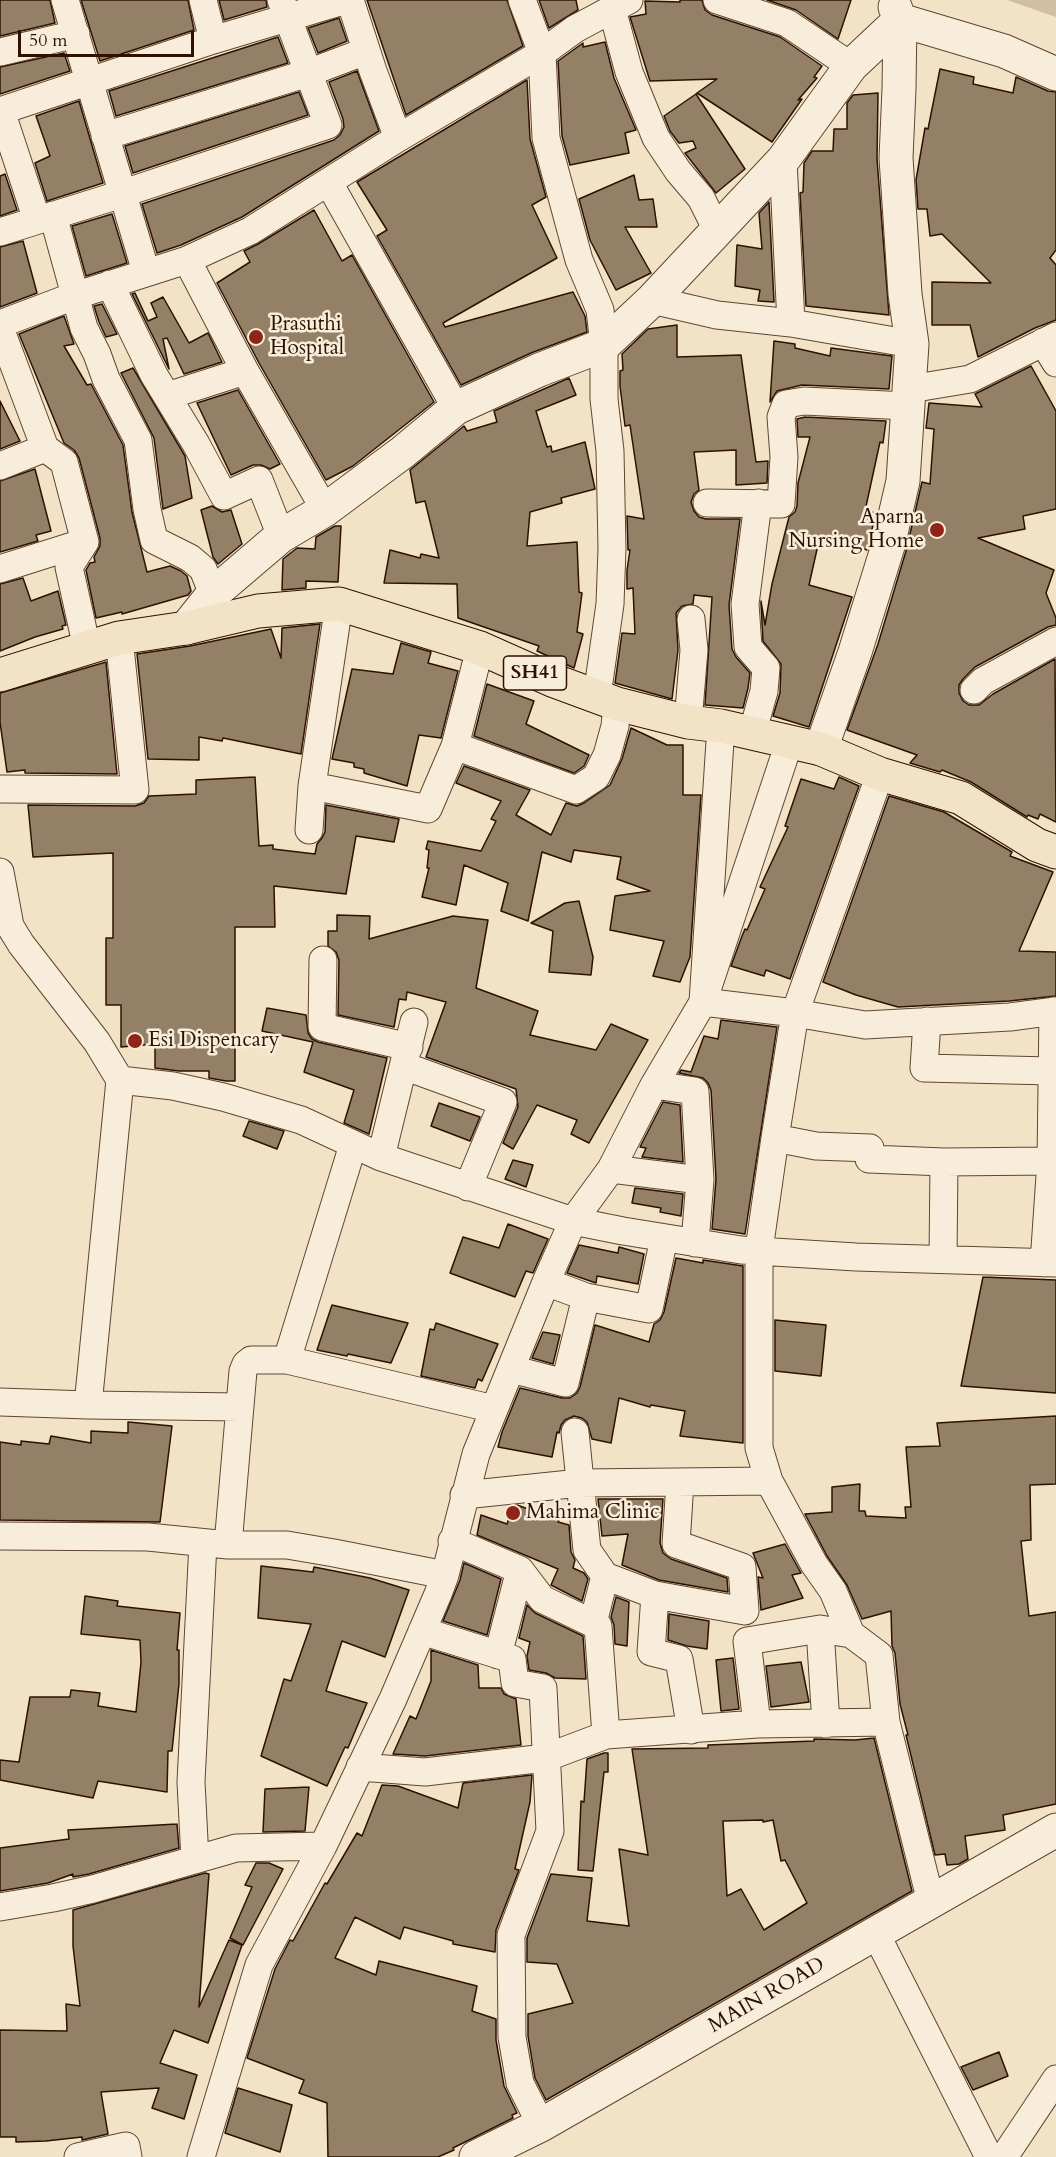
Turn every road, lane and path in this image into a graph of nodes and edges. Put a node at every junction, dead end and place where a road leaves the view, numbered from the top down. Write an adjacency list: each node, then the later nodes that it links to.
1 (65, 0): 9 (street)
2 (203, 0): 10 (street)
3 (348, 0): 7 (street); 11 (street)
4 (522, 0): 13 (street)
5 (717, 0): 14 (street)
6 (620, 5): 13 (street); 25 (street)
7 (284, 9): 10 (street); 15 (street)
8 (896, 10): 14 (street); 16 (street); 34 (street)
9 (76, 34): 12 (street); 17 (street)
10 (213, 40): 17 (street)
11 (366, 51): 15 (street); 20 (street)
12 (0, 52)
13 (542, 53): 20 (street); 35 (street)
14 (851, 66): 21 (street)
15 (308, 73): 19 (street); 23 (street)
16 (1056, 74)
17 (89, 80): 18 (street); 19 (street)
18 (0, 111): 24 (street)
19 (105, 136): 23 (street)
20 (398, 138): 22 (street)
21 (783, 160): 25 (street); 32 (street)
22 (329, 183): 27 (street); 40 (street)
23 (122, 194): 24 (street); 28 (street)
24 (45, 218): 26 (street); 30 (street)
25 (717, 230): 31 (street)
26 (0, 232)
27 (187, 260): 28 (street); 37 (street)
28 (146, 272): 29 (street)
29 (110, 284): 30 (street); 38 (street)
30 (74, 296): 33 (street); 49 (street)
31 (652, 300): 32 (street); 35 (street)
32 (791, 323): 34 (street)
33 (0, 326): 41 (street)
34 (912, 344): 39 (street)
35 (604, 345): 40 (street); 59 (street)
36 (1052, 347): 39 (street)
37 (245, 371): 38 (street); 45 (street)
38 (167, 396): 46 (street)
39 (909, 397): 44 (street); 64 (street)
40 (456, 408): 45 (street)
41 (45, 448): 42 (street); 47 (street)
42 (0, 466)
43 (707, 503): 44 (street)
44 (758, 503): 62 (street)
45 (325, 510): 46 (street)
46 (281, 536): 49 (street)
47 (85, 542): 48 (street); 55 (street)
48 (0, 569)
49 (213, 594): 52 (street)
50 (339, 604): 52 (main road, SH41); 56 (main road, SH41); 66 (street)
51 (691, 619): 60 (street)
52 (186, 628): 53 (main road, SH41)
53 (120, 638): 55 (main road, SH41); 67 (street)
54 (1056, 641): 58 (street)
55 (87, 648): 57 (main road, SH41)
56 (480, 648): 59 (main road, SH41); 63 (street)
57 (0, 675)
58 (974, 690)
59 (607, 700): 60 (main road, SH41); 63 (street)
60 (688, 722): 61 (main road, SH41)
61 (721, 726): 62 (main road, SH41); 72 (street)
62 (752, 734): 64 (main road, SH41)
63 (454, 746): 66 (street)
64 (805, 746): 65 (main road, SH41); 72 (street)
65 (880, 774): 69 (main road, SH41); 74 (street)
66 (312, 786): 68 (street)
67 (0, 789)
68 (309, 830)
69 (1056, 852)
70 (0, 872): 78 (street)
71 (323, 960): 76 (street)
72 (703, 1002): 74 (street); 79 (street)
73 (1054, 1011): 75 (street); 77 (street)
74 (795, 1013): 75 (street); 80 (street)
75 (927, 1021): 77 (street)
76 (409, 1045): 82 (street); 87 (street)
77 (1051, 1071): 83 (street)
78 (120, 1080): 81 (street); 99 (street)
79 (654, 1085): 85 (street); 86 (street)
80 (775, 1138): 84 (street); 91 (street)
81 (353, 1145): 82 (street); 96 (street)
82 (381, 1157): 87 (street)
83 (1051, 1161): 84 (street); 93 (street)
84 (944, 1162): 92 (street)
85 (611, 1169): 86 (street); 88 (street)
86 (700, 1179): 90 (street)
87 (468, 1187): 88 (street)
88 (573, 1221): 89 (street); 94 (street)
89 (664, 1238): 90 (street); 95 (street)
90 (694, 1243): 91 (street)
91 (759, 1250): 92 (street); 103 (street)
92 (943, 1258): 93 (street)
93 (1050, 1263)
94 (546, 1281): 95 (street); 97 (street)
95 (586, 1297): 97 (street)
96 (287, 1360): 100 (street); 101 (street)
97 (511, 1369): 101 (street)
98 (0, 1402): 99 (street)
99 (88, 1405): 100 (street)
100 (240, 1407): 109 (street)
101 (494, 1409): 106 (street)
102 (575, 1432): 105 (street)
103 (769, 1481): 104 (street); 117 (street)
104 (680, 1482): 105 (street); 113 (street)
105 (580, 1483): 106 (street); 112 (street)
106 (464, 1496): 108 (street)
107 (0, 1536): 109 (street)
108 (452, 1540): 110 (street); 111 (street)
109 (215, 1544): 111 (street); 128 (street)
110 (520, 1570): 114 (street); 118 (street)
111 (445, 1575): 116 (street)
112 (605, 1576): 113 (street); 114 (street)
113 (655, 1594): 122 (street)
114 (593, 1623): 123 (street)
115 (820, 1629): 117 (street); 120 (street); 121 (street)
116 (422, 1631): 118 (street); 125 (street)
117 (851, 1634): 119 (street)
118 (498, 1655): 124 (street)
119 (886, 1722): 121 (street); 129 (street)
120 (757, 1724): 121 (street); 122 (street)
121 (826, 1724)
122 (692, 1730): 123 (street)
123 (606, 1735): 124 (street)
124 (545, 1758): 125 (street); 133 (street)
125 (360, 1767): 127 (street)
126 (1056, 1830): 129 (street, MAIN ROAD)
127 (323, 1846): 128 (street); 137 (street)
128 (195, 1860): 130 (street)
129 (931, 1902): 131 (street, MAIN ROAD)
130 (0, 1906)
131 (876, 1934): 133 (street, MAIN ROAD); 138 (street)
132 (1056, 2079): 139 (street)
133 (541, 2125): 134 (street, MAIN ROAD)
134 (490, 2154)
135 (78, 2157): 136 (street)
136 (128, 2157)
137 (201, 2157)
138 (989, 2157)
139 (1004, 2157)

